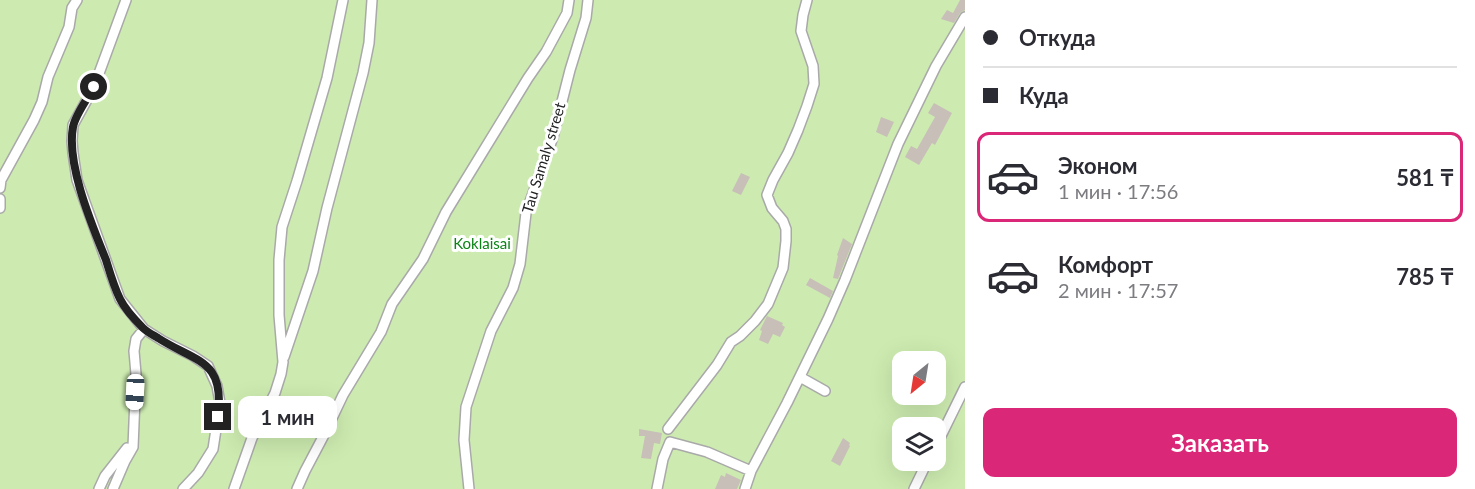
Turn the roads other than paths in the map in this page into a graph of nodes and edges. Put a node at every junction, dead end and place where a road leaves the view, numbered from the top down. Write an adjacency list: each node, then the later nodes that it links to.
1 (77, 0): 9 (street)
2 (126, 0): 12 (street)
3 (343, 0): 13 (street)
4 (372, 0): 13 (street)
5 (569, 0): 26 (street)
6 (588, 0): 27 (street, Tau Samaly street)
7 (807, 0): 18 (street)
8 (965, 18): 14 (street)
9 (0, 188)
10 (0, 199): 11 (street)
11 (0, 208)
12 (144, 329): 19 (street); 24 (street)
13 (283, 362): 25 (street)
14 (800, 377): 16 (street); 20 (street)
15 (965, 387): 17 (street)
16 (825, 390)
17 (946, 426)
18 (668, 429)
19 (133, 442): 22 (street); 23 (street)
20 (751, 471): 28 (street); 29 (street)
21 (923, 471): 30 (street)
22 (99, 489)
23 (113, 489)
24 (183, 489)
25 (234, 489)
26 (297, 489)
27 (469, 489)
28 (657, 489)
29 (745, 489)
30 (914, 489)

